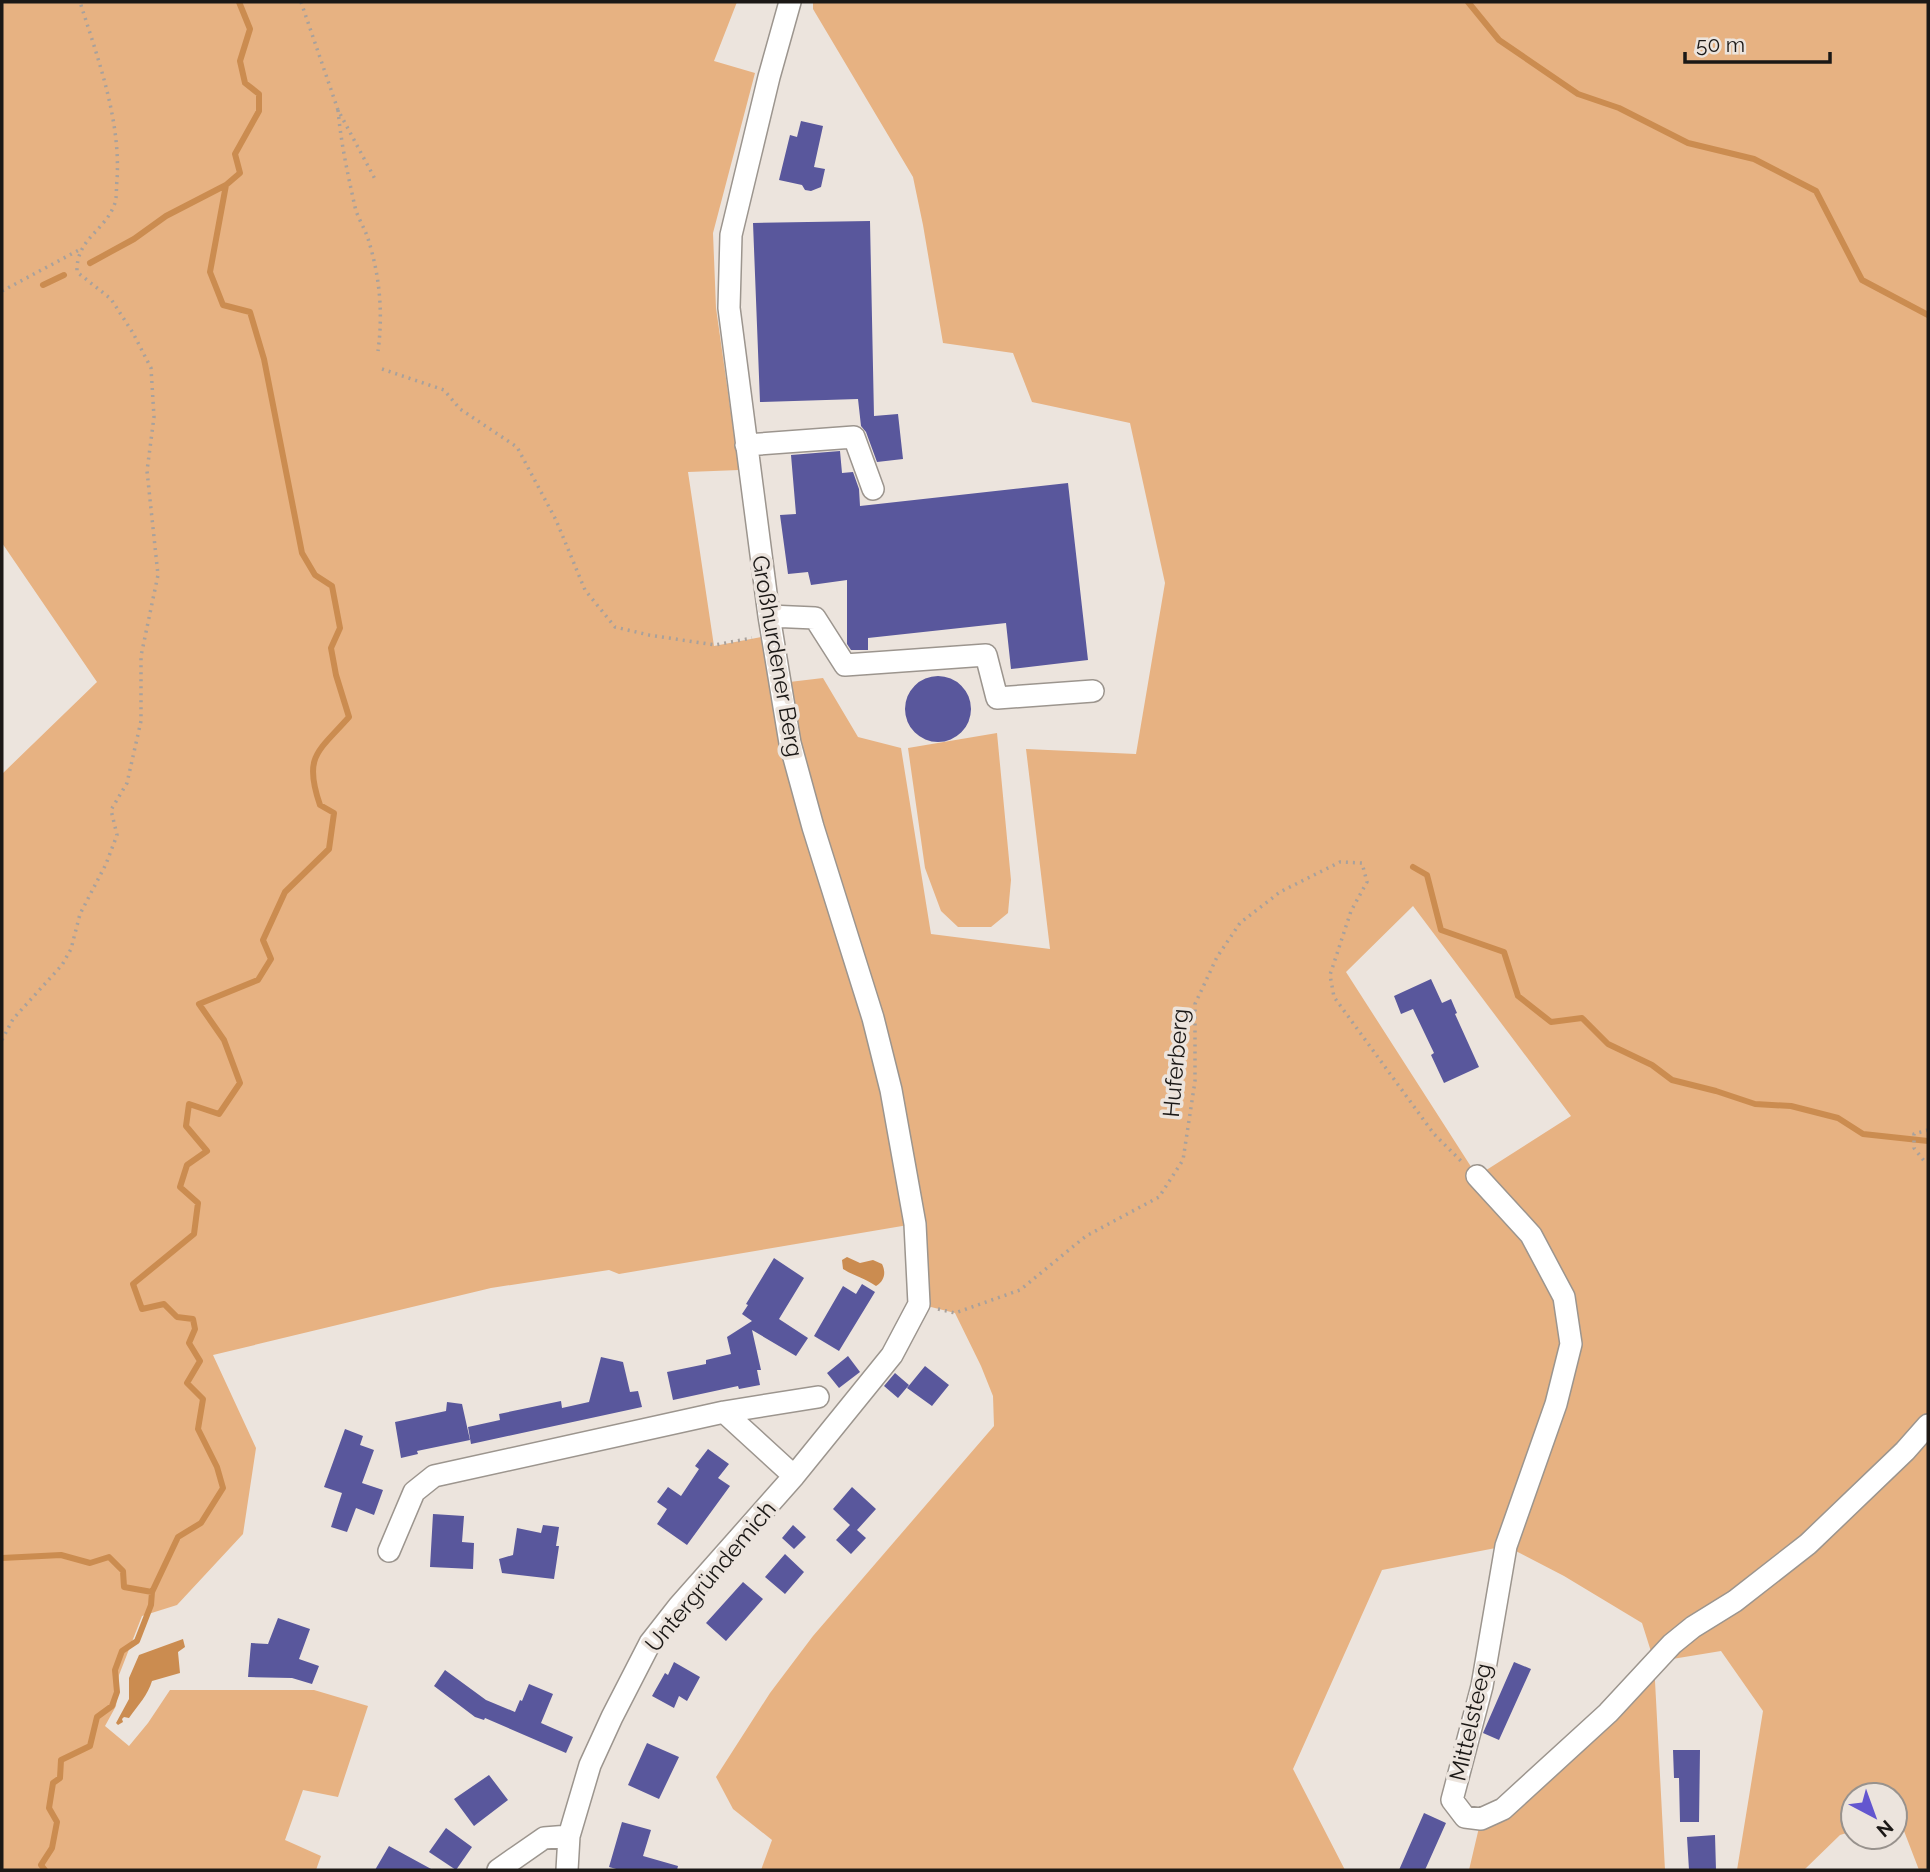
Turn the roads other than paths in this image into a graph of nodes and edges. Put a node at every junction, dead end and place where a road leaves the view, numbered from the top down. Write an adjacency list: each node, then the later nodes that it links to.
1 (790, 2): 2 (street, Großhurdener Berg)
2 (746, 445): 3 (street); 4 (street, Großhurdener Berg)
3 (873, 489)
4 (770, 625): 5 (street); 7 (street, Großhurdener Berg)
5 (1093, 691)
6 (1476, 1177): 10 (street, Mittelsteeg)
7 (919, 1304): 11 (street, Untergründemich)
8 (818, 1397): 9 (street)
9 (724, 1412): 11 (street); 12 (street)
10 (1928, 1424)
11 (794, 1476): 13 (street, Untergründemich)
12 (389, 1551)
13 (569, 1836): 14 (street); 15 (street, Untergründemich)
14 (498, 1870)
15 (567, 1870)

